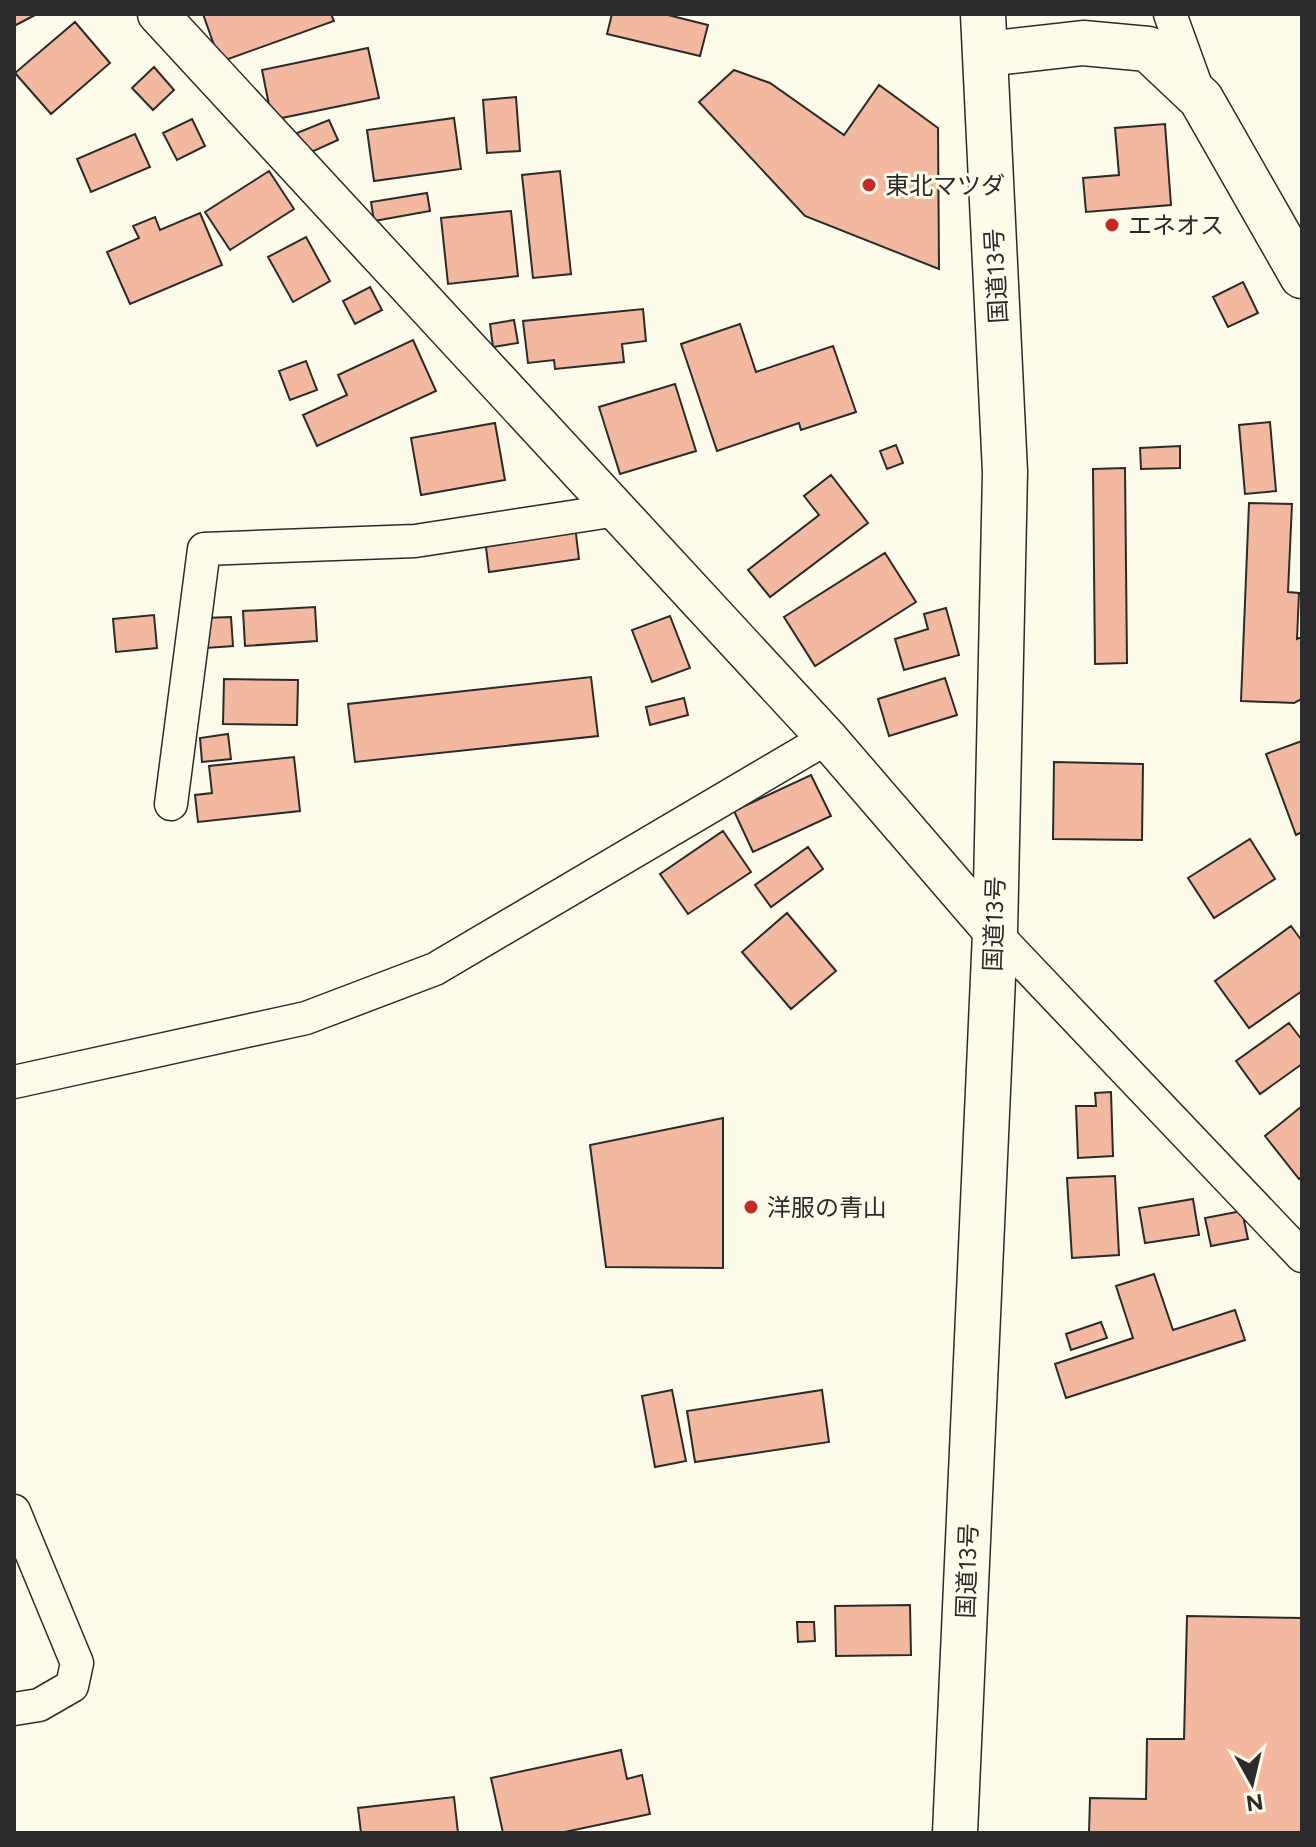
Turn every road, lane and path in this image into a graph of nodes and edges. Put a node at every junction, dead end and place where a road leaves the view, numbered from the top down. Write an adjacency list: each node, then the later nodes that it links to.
1 (158, 14): 6 (street)
2 (1170, 14): 4 (street)
3 (984, 34): 4 (main road); 9 (main road, 国道13号)
4 (1201, 99): 5 (main road)
5 (1302, 276)
6 (617, 510): 7 (street); 8 (street)
7 (827, 738): 9 (street); 10 (street)
8 (171, 804)
9 (995, 933): 11 (street); 14 (main road, 国道13号)
10 (14, 1082)
11 (1302, 1256)
12 (14, 1511): 13 (street)
13 (14, 1709)
14 (955, 1833)

